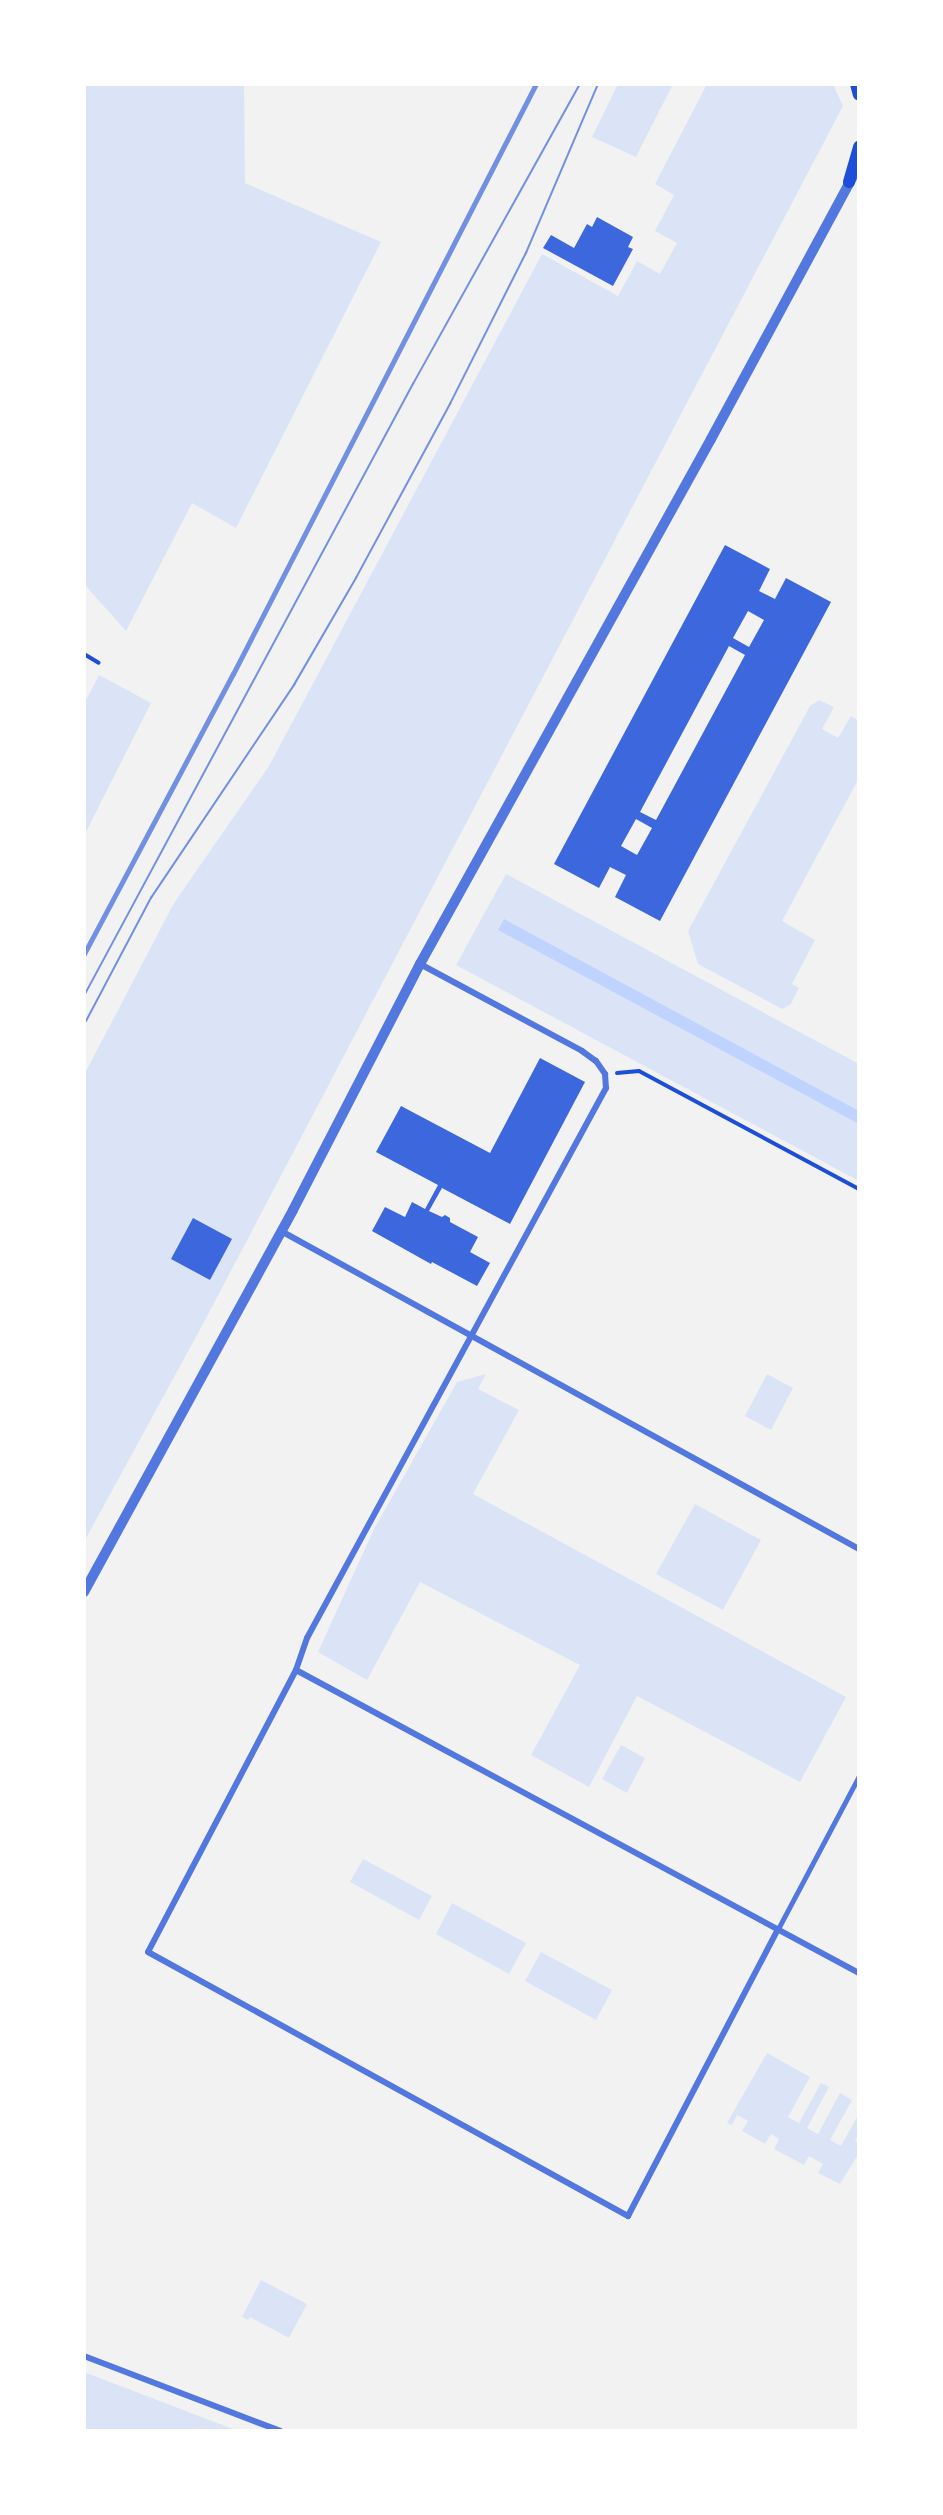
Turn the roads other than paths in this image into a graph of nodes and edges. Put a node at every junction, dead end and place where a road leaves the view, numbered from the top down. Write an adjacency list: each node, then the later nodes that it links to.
1 (855, 84): 2 (main road)
2 (859, 95)
3 (859, 146): 5 (main road)
4 (859, 166): 5 (street)
5 (854, 179): 6 (street)
6 (420, 964): 7 (street); 8 (street)
7 (281, 1231): 8 (street); 10 (street)
8 (470, 1337): 9 (street); 11 (street)
9 (859, 1549)
10 (84, 1592)
11 (296, 1670): 13 (street); 13 (street)
12 (859, 1776): 13 (lane)
13 (778, 1929): 14 (street)
14 (859, 1973)
15 (84, 2356): 16 (street)
16 (280, 2431)

